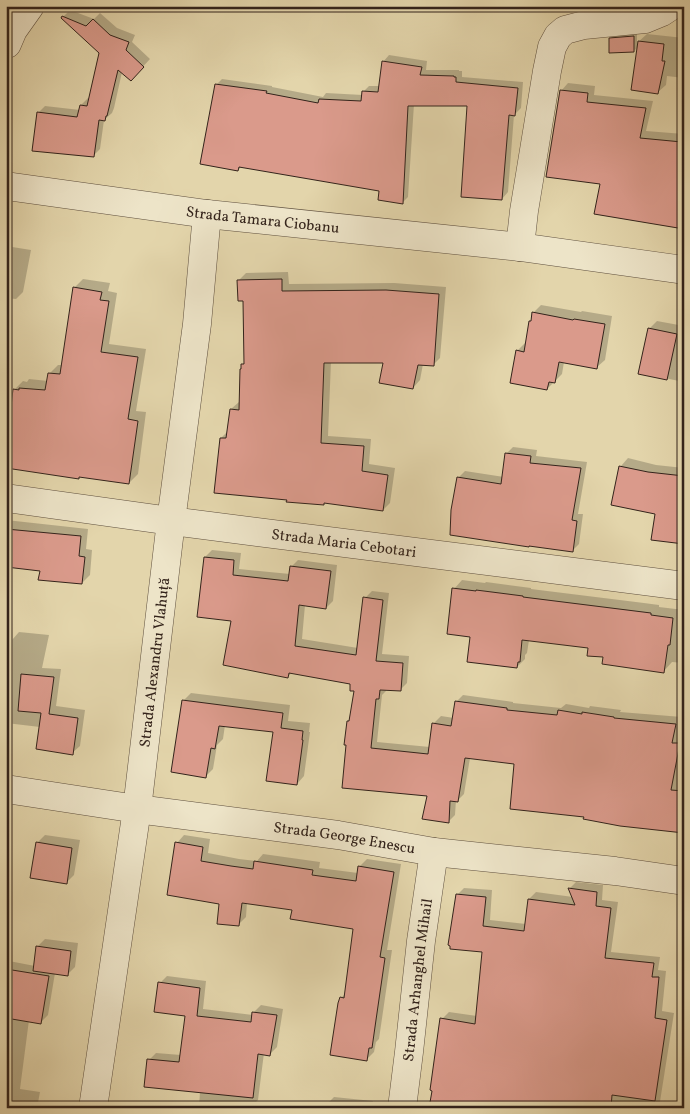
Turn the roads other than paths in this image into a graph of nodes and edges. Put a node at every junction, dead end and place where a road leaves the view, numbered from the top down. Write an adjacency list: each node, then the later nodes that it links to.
1 (30, 6): 3 (street)
2 (672, 6): 6 (street)
3 (7, 44)
4 (6, 186): 5 (street, Strada Tamara Ciobanu)
5 (207, 214): 6 (street, Strada Tamara Ciobanu); 9 (street, Strada Аlexandru Vlahuță)
6 (520, 247): 7 (street, Strada Tamara Ciobanu)
7 (684, 270)
8 (6, 498): 9 (street, Strada Maria Cebotari)
9 (171, 521): 10 (street, Strada Maria Cebotari); 12 (street, Strada Аlexandru Vlahuță)
10 (684, 586)
11 (6, 789): 12 (street, Strada George Enescu)
12 (136, 810): 13 (street, Strada George Enescu); 15 (street, Strada Аlexandru Vlahuță)
13 (434, 852): 14 (street, Strada George Enescu); 16 (street, Strada Arhanghel Mihail)
14 (684, 881)
15 (93, 1108)
16 (402, 1108)

